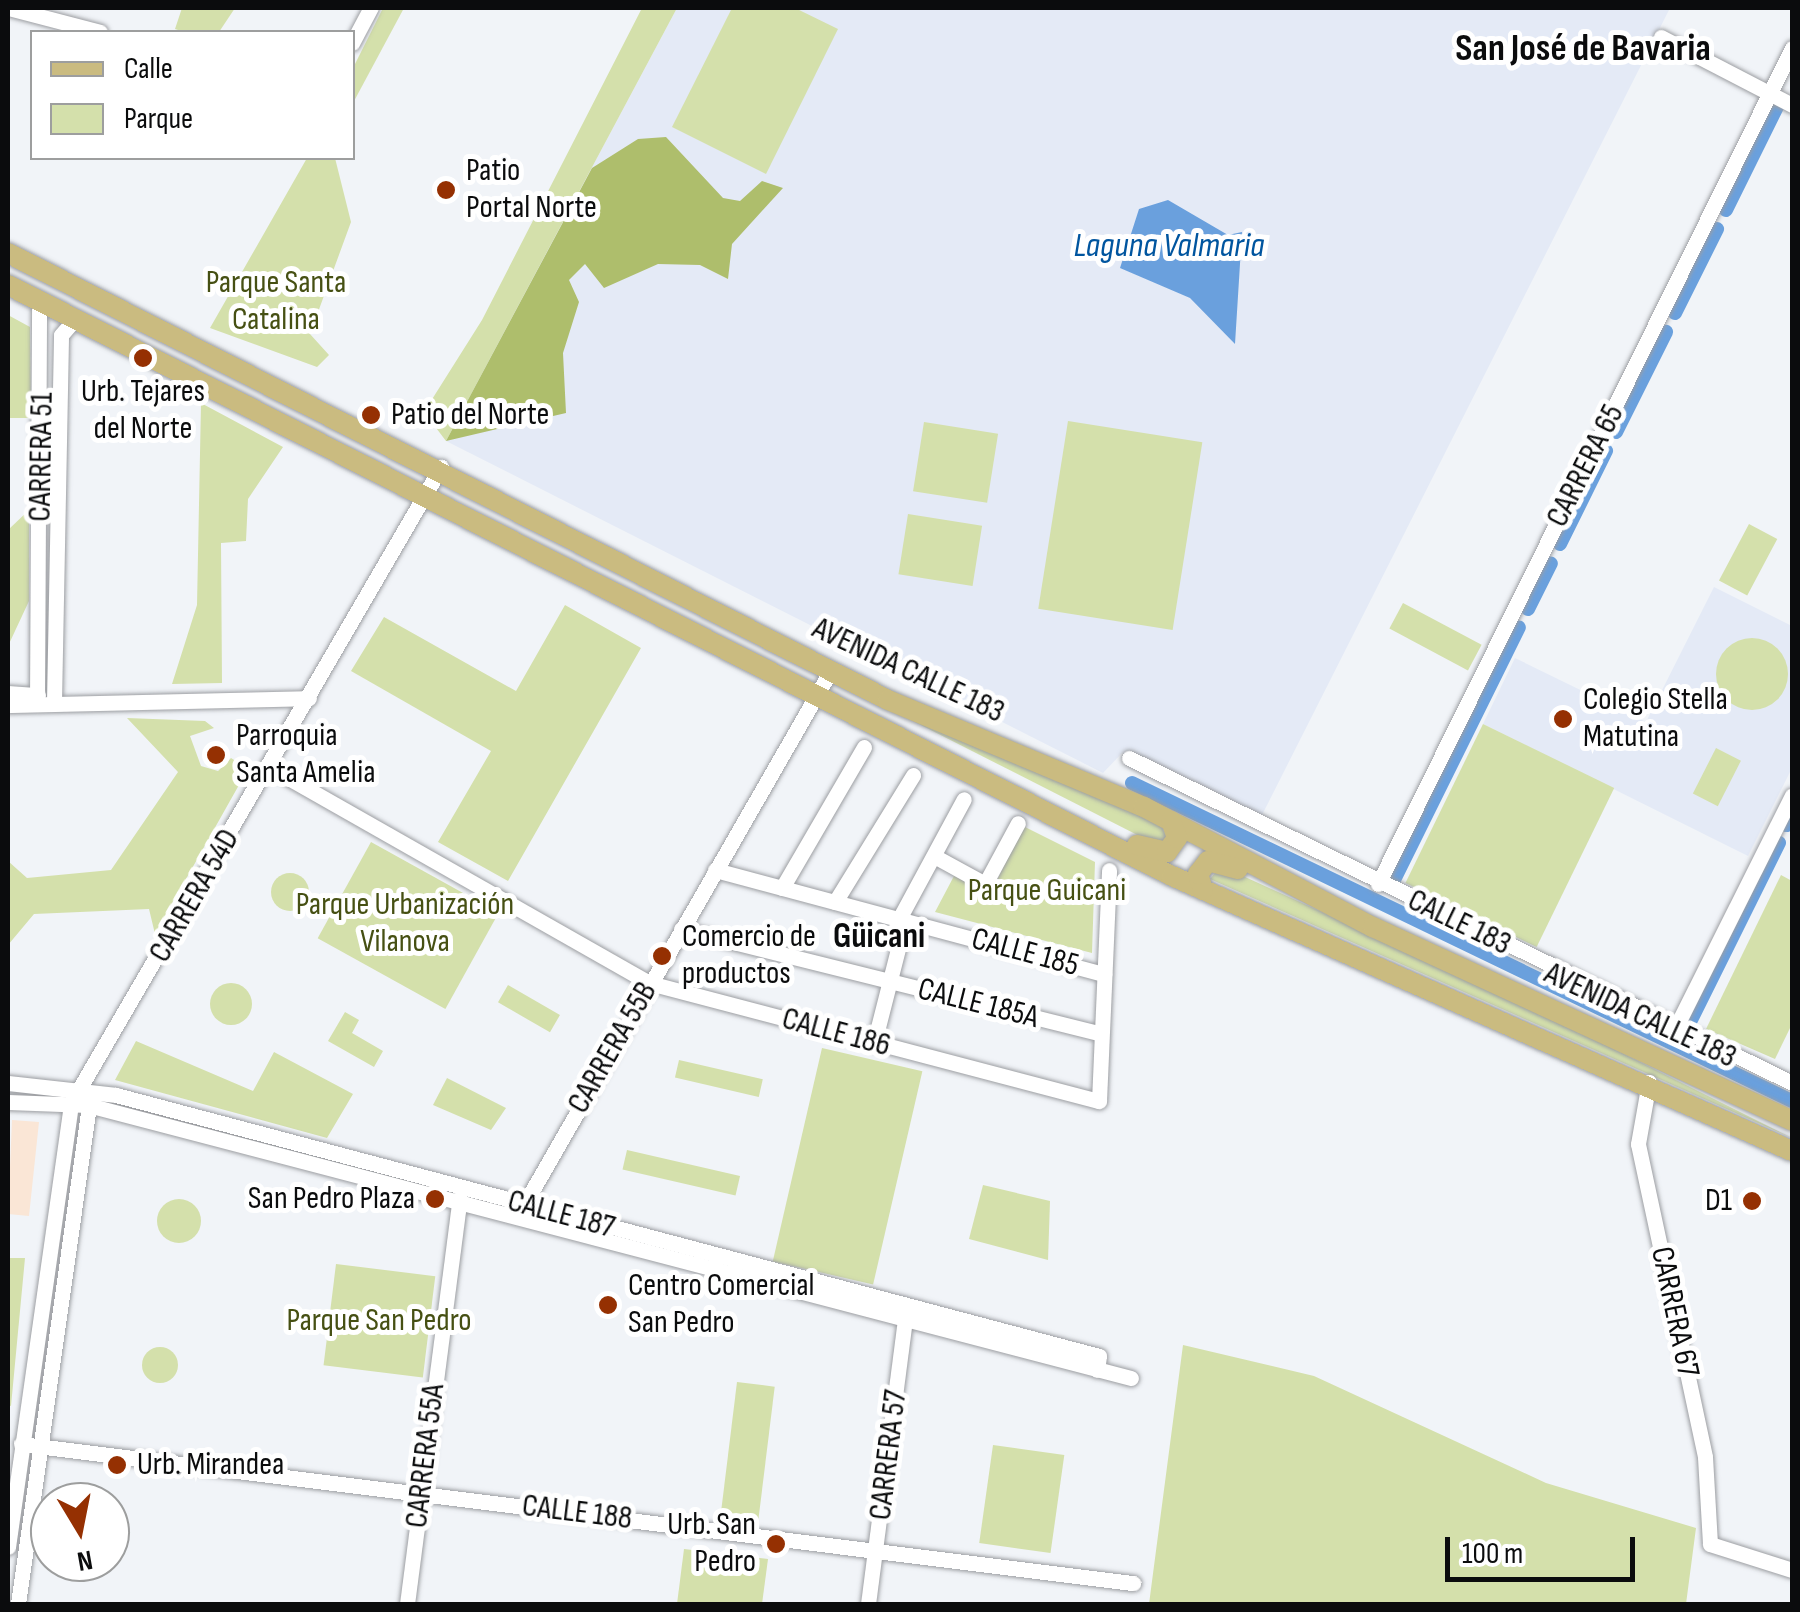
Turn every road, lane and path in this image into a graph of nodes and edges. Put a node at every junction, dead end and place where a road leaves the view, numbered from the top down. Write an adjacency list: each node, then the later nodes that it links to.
1 (8, 8): 3 (street)
2 (371, 8): 4 (street)
3 (92, 30)
4 (355, 37)
5 (1662, 37): 7 (street)
6 (1792, 48): 7 (street, CARRERA 65)
7 (1770, 94): 8 (street); 34 (street, CARRERA 65)
8 (1792, 105)
9 (8, 253): 13 (main road, AVENIDA CALLE 183)
10 (8, 286): 11 (main road, AVENIDA CALLE 183)
11 (40, 301): 12 (main road, AVENIDA CALLE 183); 15 (street, CARRERA 51)
12 (75, 319): 14 (main road, AVENIDA CALLE 183); 15 (street, CARRERA 51)
13 (441, 467): 14 (street, CARRERA 54D); 16 (main road, AVENIDA CALLE 183)
14 (427, 492): 18 (main road, AVENIDA CALLE 183); 19 (street, CARRERA 54D)
15 (47, 615): 20 (street, CARRERA 51)
16 (832, 670): 18 (street, CARRERA 55B); 29 (main road, AVENIDA CALLE 183)
17 (8, 693): 20 (street)
18 (818, 694): 28 (main road, AVENIDA CALLE 183); 32 (street, CARRERA 55B)
19 (308, 698): 20 (street); 24 (street, CARRERA 54D)
20 (46, 699): 21 (street)
21 (8, 705)
22 (864, 746): 35 (street)
23 (1129, 758): 34 (street, CALLE 183)
24 (269, 767): 43 (street, CALLE 186); 50 (street, CARRERA 54D)
25 (913, 774): 37 (street)
26 (1792, 795): 44 (street)
27 (964, 799): 31 (street)
28 (1029, 802): 29 (main road); 36 (main road, AVENIDA CALLE 183)
29 (1171, 821): 38 (main road, AVENIDA CALLE 183)
30 (1018, 824): 31 (street)
31 (934, 856): 39 (street)
32 (715, 870): 35 (street, CALLE 185); 40 (street, CARRERA 55B)
33 (1109, 870): 41 (street)
34 (1378, 884): 44 (street, CALLE 183)
35 (782, 888): 37 (street, CALLE 185)
36 (1203, 890): 38 (main road); 47 (main road, AVENIDA CALLE 183)
37 (835, 902): 39 (street, CALLE 185)
38 (1350, 916): 52 (main road, AVENIDA CALLE 183)
39 (902, 920): 41 (street, CALLE 185); 42 (street)
40 (680, 929): 42 (street, CALLE 185A); 43 (street, CARRERA 55B)
41 (1104, 974): 45 (street)
42 (890, 982): 45 (street, CALLE 185A); 46 (street)
43 (649, 983): 46 (street, CALLE 186); 55 (street, CARRERA 55B)
44 (1676, 1027): 49 (street, CALLE 183)
45 (1100, 1034): 46 (street, CALLE 186)
46 (874, 1043)
47 (1649, 1082): 53 (main road, AVENIDA CALLE 183); 63 (street, CARRERA 67)
48 (8, 1083): 50 (street, CALLE 187)
49 (1792, 1083)
50 (83, 1096): 51 (street, CALLE 187); 54 (street, CALLE 187); 58 (street, CARRERA 54D); 59 (street)
51 (8, 1102)
52 (1792, 1122)
53 (1792, 1151)
54 (460, 1196): 55 (street, CALLE 187); 60 (street, CARRERA 55A)
55 (520, 1212): 56 (street, CALLE 187)
56 (906, 1313): 57 (street, CALLE 187); 62 (street, CARRERA 57)
57 (1131, 1378)
58 (21, 1444): 59 (street, CALLE 188); 61 (street, CARRERA 54D)
59 (40, 1446): 60 (street, CALLE 188); 64 (street)
60 (421, 1494): 62 (street, CALLE 188); 67 (street, CARRERA 55A)
61 (8, 1547)
62 (876, 1551): 65 (street, CALLE 188); 68 (street, CARRERA 57)
63 (1792, 1570)
64 (14, 1582): 66 (street)
65 (1133, 1582)
66 (18, 1604)
67 (407, 1604)
68 (868, 1604)

